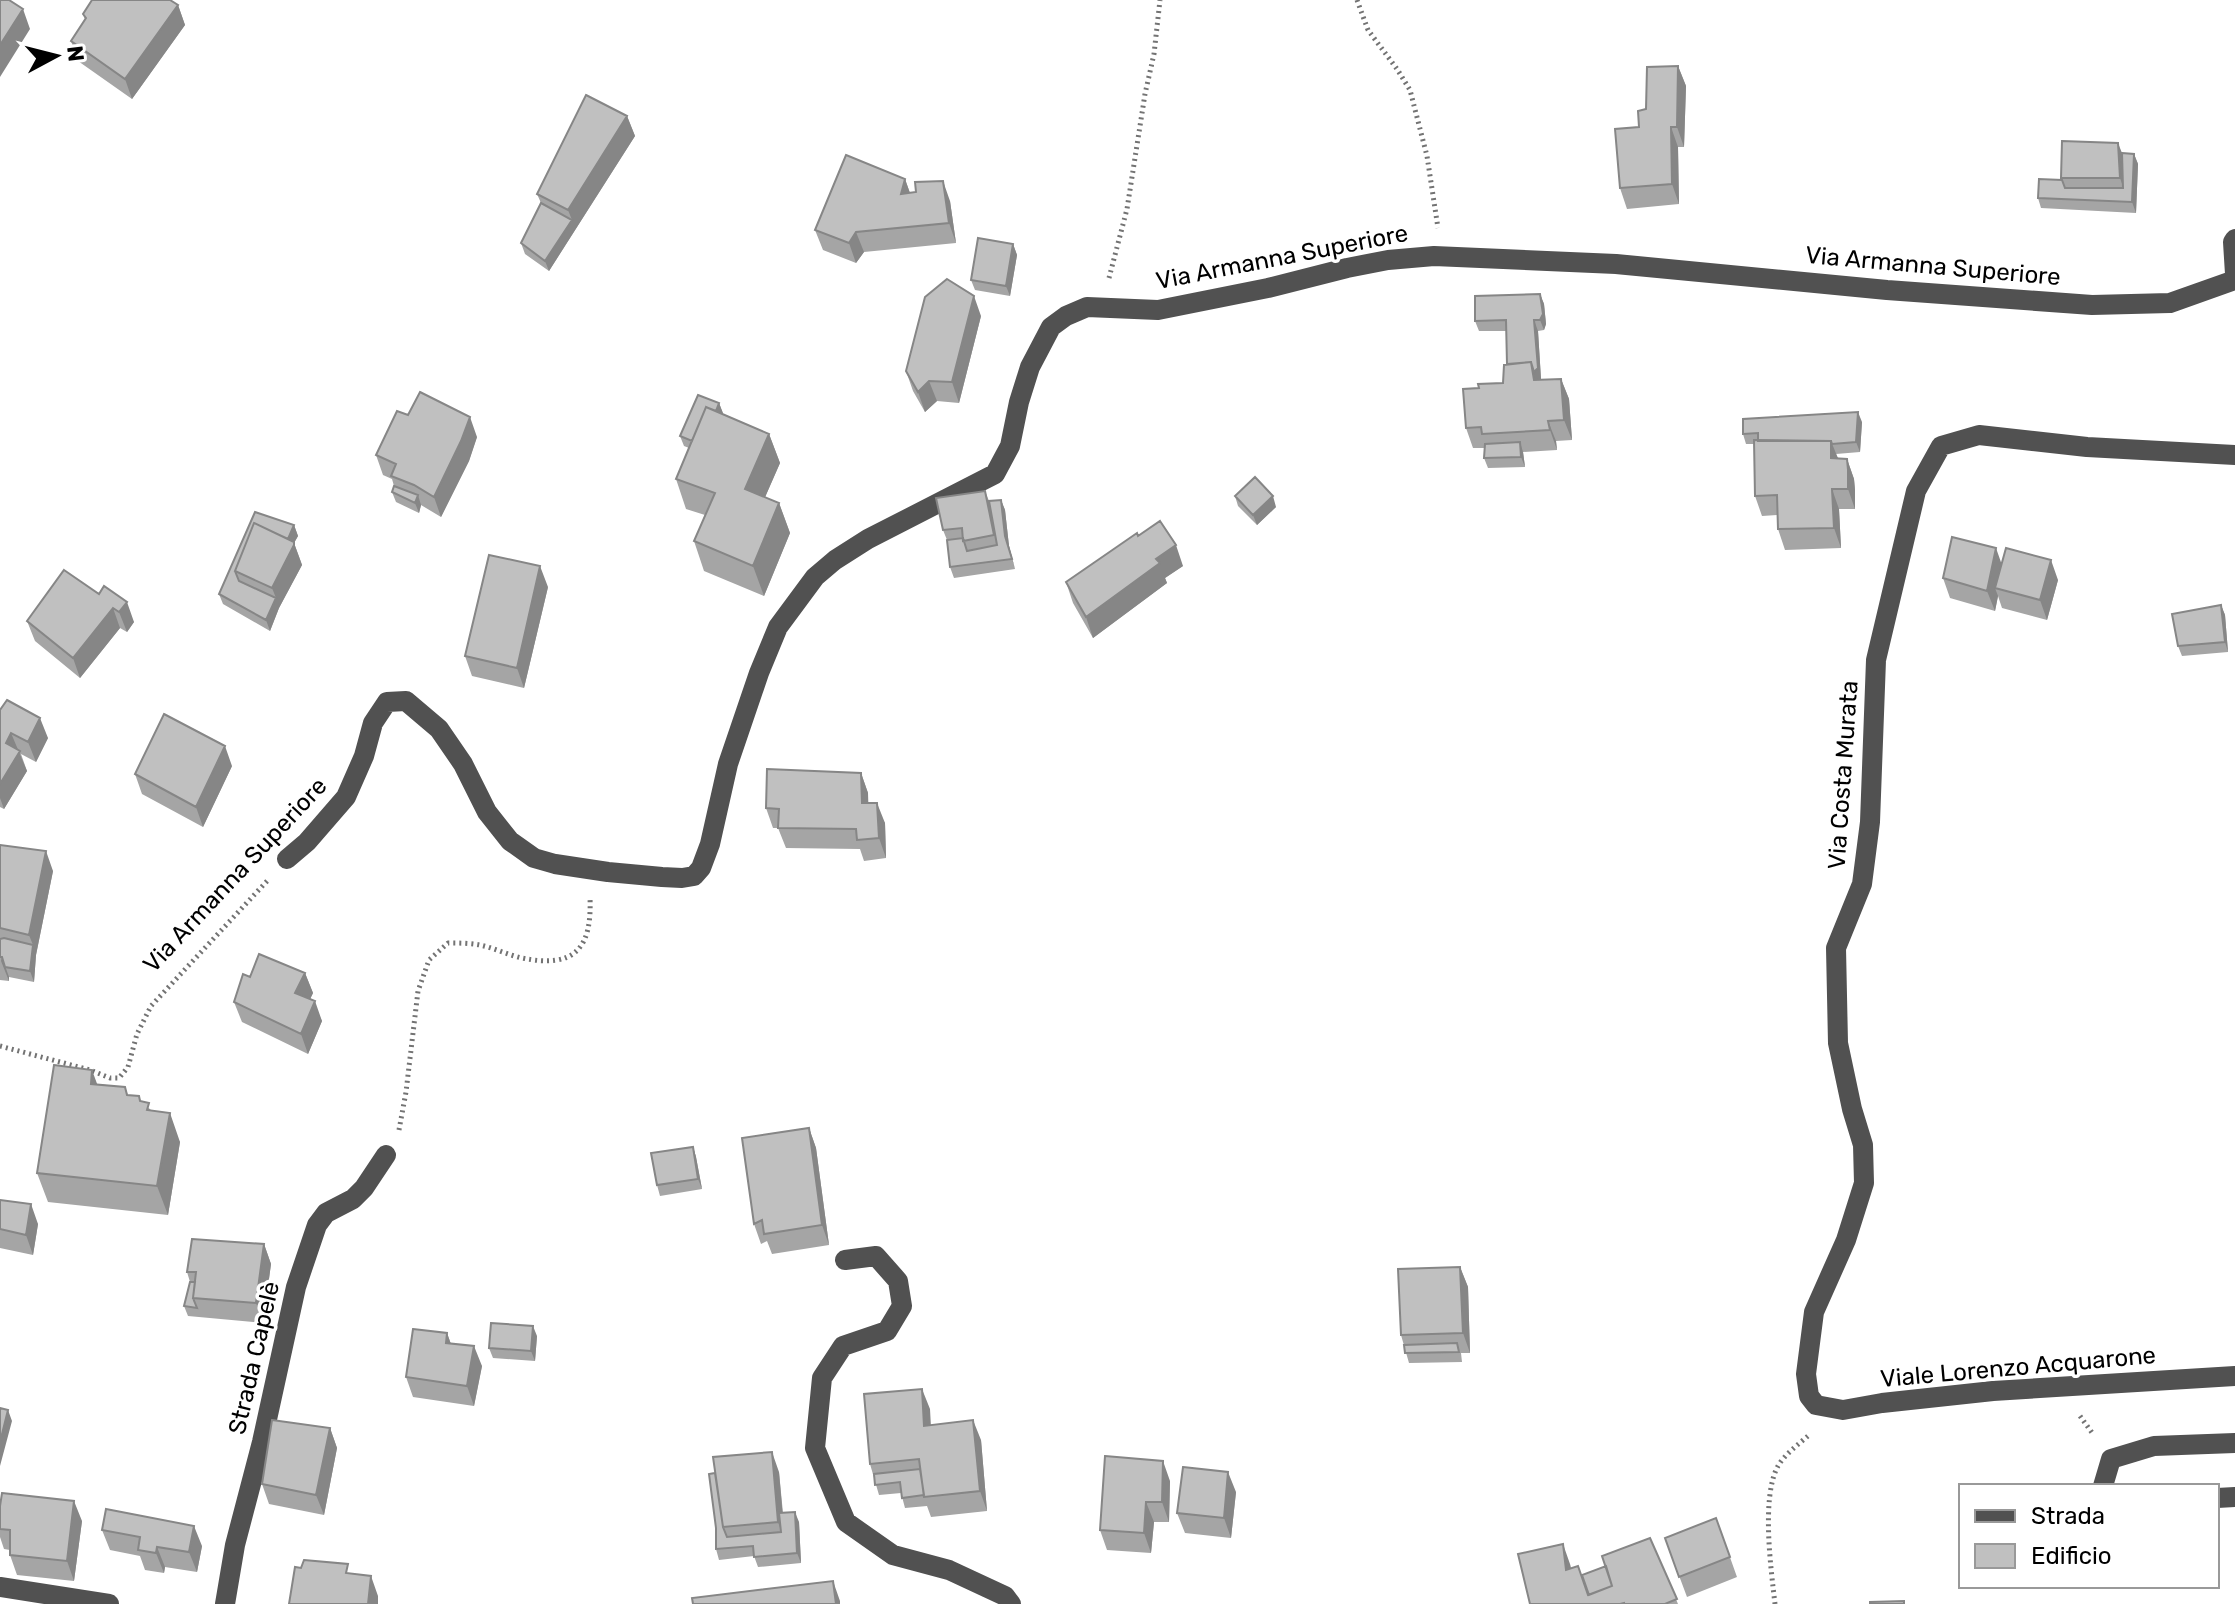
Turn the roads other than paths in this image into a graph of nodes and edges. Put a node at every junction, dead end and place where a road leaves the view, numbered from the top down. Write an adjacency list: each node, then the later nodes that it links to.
1 (2235, 239): 2 (street)
2 (2235, 274)
3 (2235, 280): 5 (street, Via Armanna Superiore)
4 (2235, 455): 9 (street, Via Costa Murata)
5 (287, 859)
6 (386, 1155): 14 (street, Strada Capelè)
7 (845, 1260): 15 (street)
8 (2235, 1376): 9 (street, Viale Lorenzo Acquarone)
9 (1843, 1410)
10 (2235, 1443): 11 (street)
11 (2104, 1484)
12 (0, 1587): 13 (street)
13 (109, 1604)
14 (225, 1604)
15 (1011, 1604)

